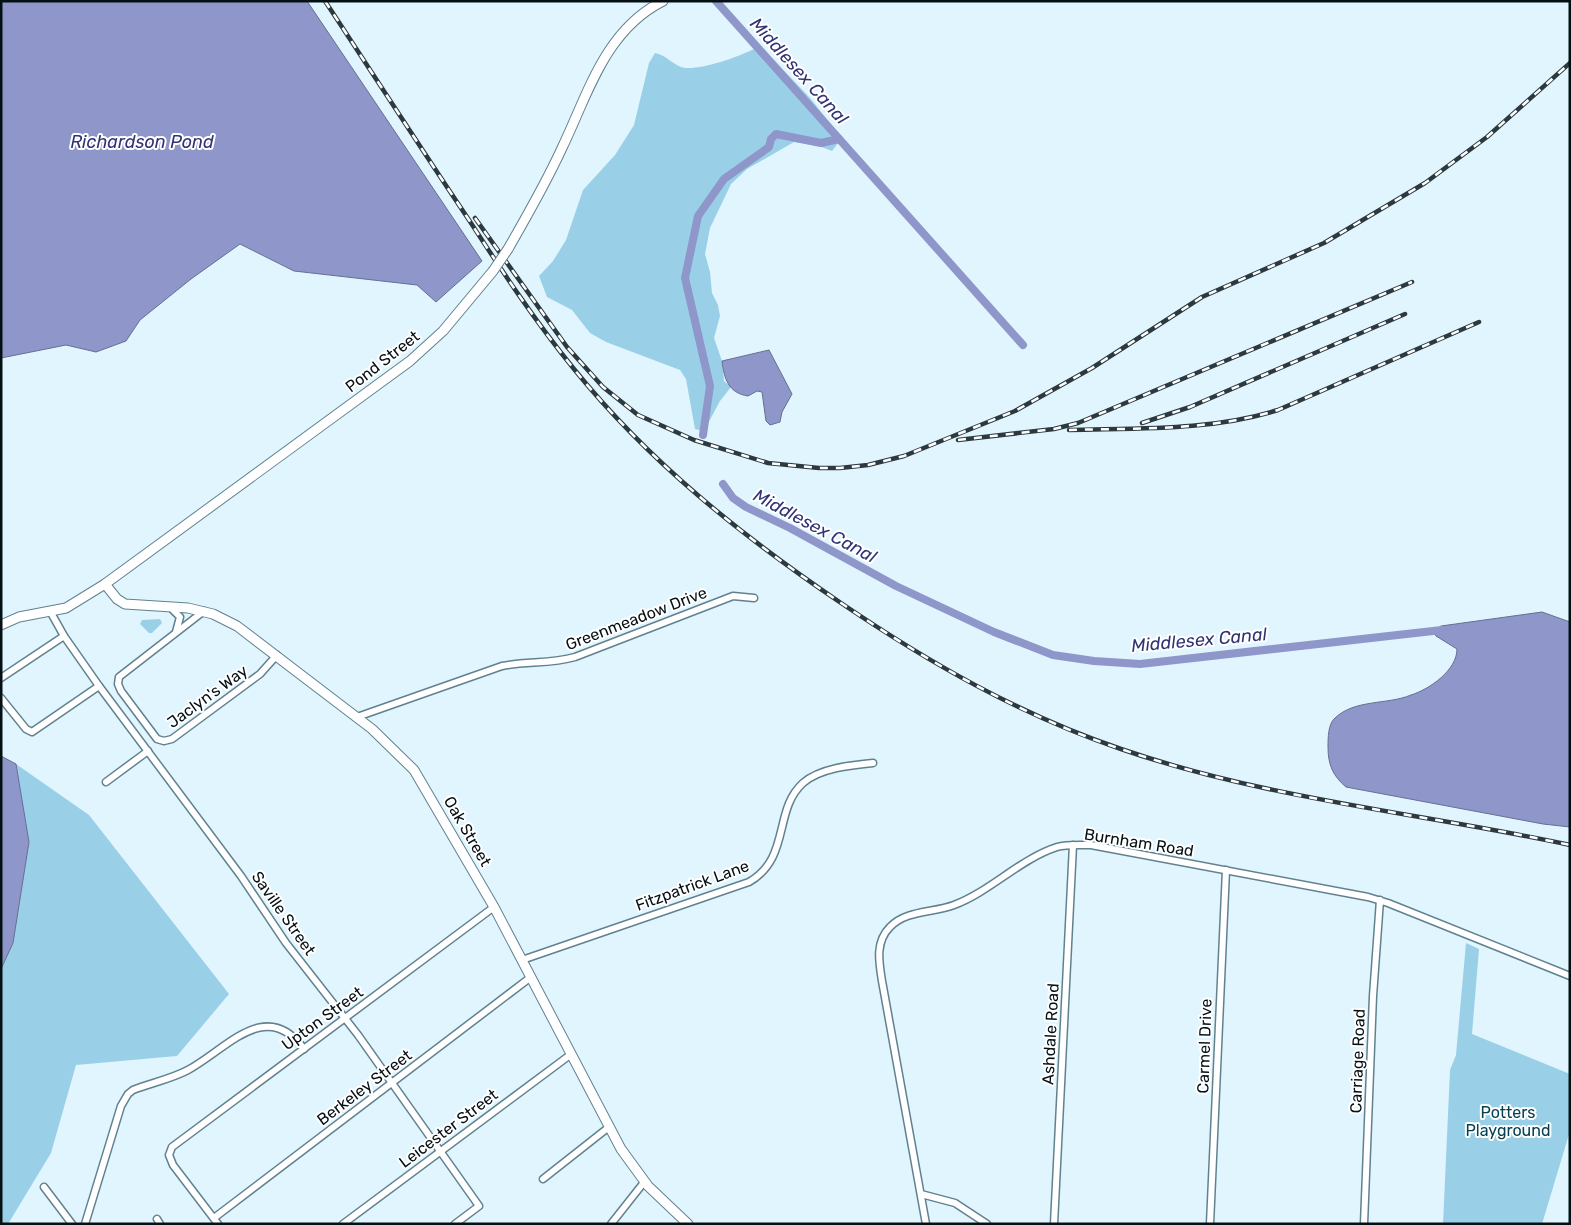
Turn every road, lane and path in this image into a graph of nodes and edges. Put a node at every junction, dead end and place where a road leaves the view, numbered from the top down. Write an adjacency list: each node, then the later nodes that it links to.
1 (663, 1): 2 (street, Pond Street, bridge)
2 (105, 584): 4 (street, Oak Street); 5 (street, Pond Street)
3 (754, 598): 14 (street, Greenmeadow Drive)
4 (167, 605): 6 (street, Oak Street); 8 (street)
5 (50, 611): 7 (street, Pond Street); 9 (street, Saville Street)
6 (204, 611): 8 (street); 10 (street, Oak Street)
7 (1, 624)
8 (175, 634): 10 (street, Jaclyn's Way)
9 (64, 636): 11 (street); 12 (street, Saville Street)
10 (277, 655): 14 (street, Oak Street)
11 (1, 678)
12 (99, 686): 13 (street); 15 (street, Saville Street)
13 (1, 698)
14 (357, 717): 21 (street, Oak Street)
15 (148, 751): 17 (street); 25 (street, Saville Street)
16 (873, 763): 22 (street, Fitzpatrick Lane)
17 (106, 782)
18 (1072, 845): 19 (street, Burnham Road); 34 (street, Burnham Road); 44 (street, Ashdale Road)
19 (1226, 870): 20 (street, Burnham Road); 45 (street, Carmel Drive)
20 (1380, 900): 23 (street, Burnham Road); 46 (street, Carriage Road)
21 (494, 907): 22 (street, Oak Street); 25 (street, Upton Street)
22 (522, 960): 24 (street, Oak Street)
23 (1570, 976)
24 (531, 977): 27 (street, Oak Street); 28 (street, Berkeley Street)
25 (345, 1019): 26 (street, Upton Street); 28 (street, Saville Street)
26 (304, 1049): 35 (street, Upton Street); 37 (street)
27 (570, 1055): 29 (street, Oak Street); 30 (street, Leicester Street)
28 (392, 1083): 30 (street, Saville Street); 35 (street, Berkeley Street)
29 (609, 1127): 31 (street); 32 (street, Oak Street)
30 (440, 1151): 38 (street, Leicester Street); 39 (street, Saville Street)
31 (543, 1179)
32 (645, 1181): 40 (street); 41 (street, Oak Street)
33 (44, 1187): 36 (street)
34 (921, 1194): 42 (street, Burnham Road); 43 (street)
35 (216, 1221)
36 (72, 1224)
37 (85, 1224)
38 (343, 1224)
39 (455, 1224)
40 (610, 1224)
41 (688, 1224)
42 (926, 1224)
43 (987, 1224)
44 (1054, 1224)
45 (1210, 1224)
46 (1364, 1224)

